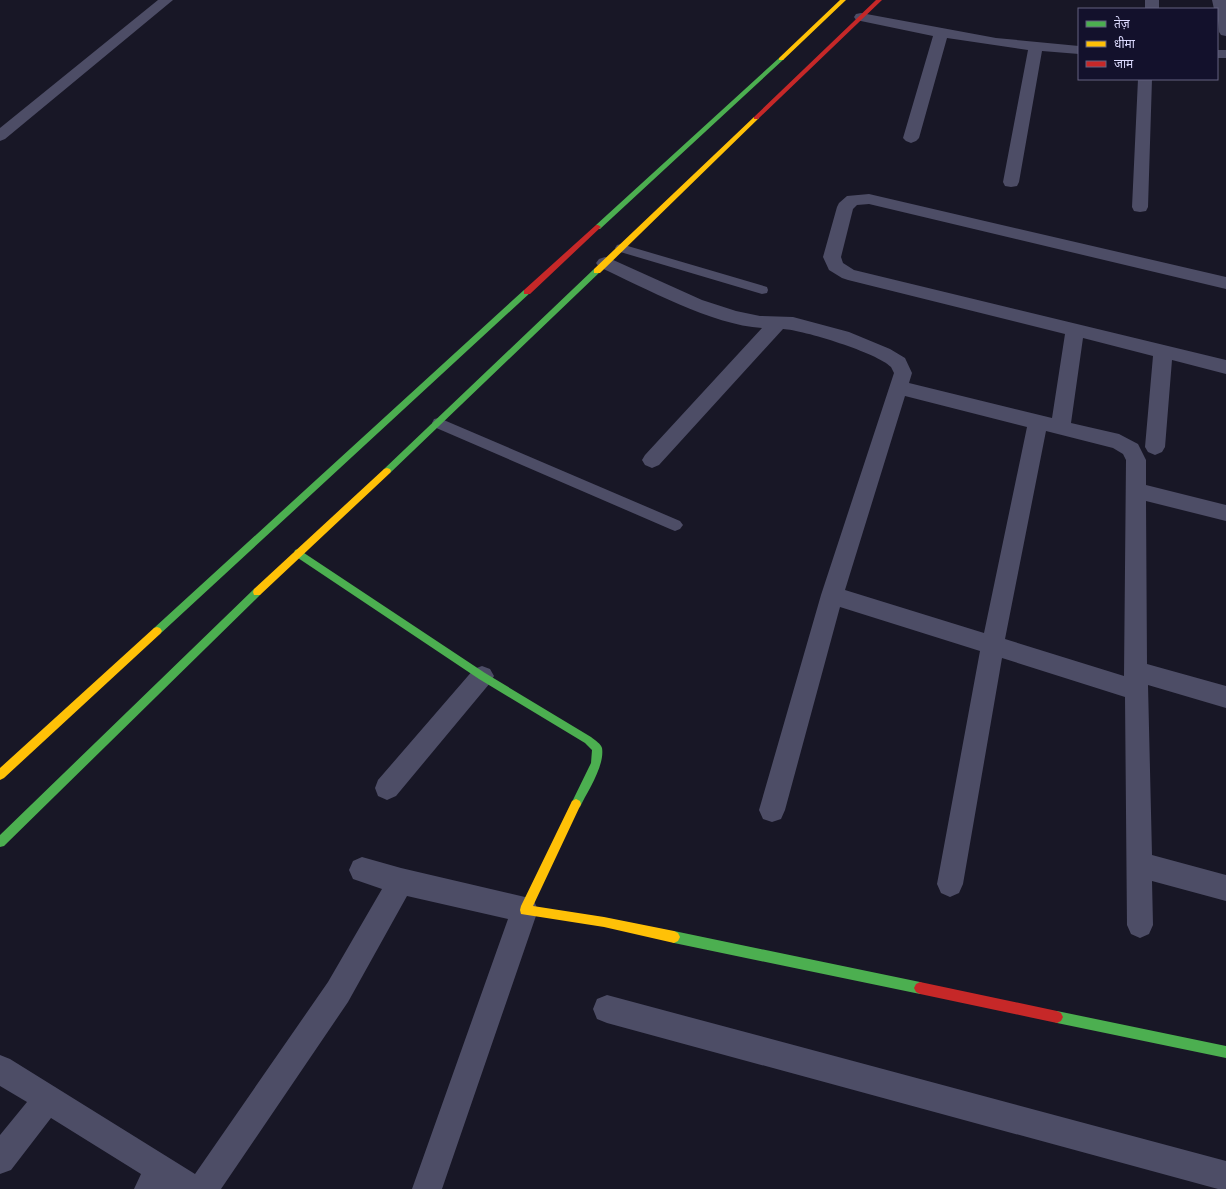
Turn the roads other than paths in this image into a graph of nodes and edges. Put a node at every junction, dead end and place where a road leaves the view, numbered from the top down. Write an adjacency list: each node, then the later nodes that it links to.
1 (166, 0): 11 (street)
2 (843, 0): 38 (main road)
3 (879, 0): 5 (main road)
4 (1219, 0): 6 (street)
5 (861, 17): 7 (street); 15 (main road)
6 (1226, 30)
7 (941, 33): 8 (street); 12 (street)
8 (1035, 48): 9 (street); 13 (street)
9 (1078, 50)
10 (1145, 80): 14 (street)
11 (0, 136)
12 (911, 138)
13 (1011, 182)
14 (1140, 207)
15 (621, 248): 16 (main road); 18 (lane)
16 (605, 263): 19 (street); 24 (main road)
17 (1226, 283): 20 (street)
18 (762, 290)
19 (778, 323): 23 (street); 28 (street)
20 (1075, 330): 21 (street); 26 (street)
21 (1163, 352): 22 (street); 27 (street)
22 (1226, 367)
23 (899, 388): 25 (street); 33 (street)
24 (439, 423): 31 (lane); 32 (main road)
25 (1038, 423): 26 (street); 34 (street)
26 (1060, 428): 29 (street)
27 (1156, 447)
28 (652, 460)
29 (1137, 491): 30 (street); 36 (street)
30 (1226, 513)
31 (675, 525)
32 (298, 553): 35 (main road); 41 (main road)
33 (832, 595): 34 (street); 40 (street)
34 (993, 645): 36 (street); 45 (street)
35 (482, 676): 39 (street); 47 (main road)
36 (1136, 680): 37 (street); 42 (street)
37 (1226, 698)
38 (0, 775)
39 (387, 788)
40 (772, 810)
41 (0, 842)
42 (1139, 864): 46 (street); 48 (street)
43 (362, 870): 44 (street)
44 (401, 881): 47 (street); 57 (street)
45 (950, 884)
46 (1226, 888)
47 (525, 910): 50 (main road); 58 (street)
48 (1140, 925)
49 (607, 1010): 54 (street)
50 (1226, 1052)
51 (0, 1069): 52 (street)
52 (48, 1099): 53 (street); 55 (street)
53 (0, 1159)
54 (1226, 1176)
55 (155, 1179): 56 (street)
56 (192, 1189)
57 (203, 1189)
58 (427, 1189)

